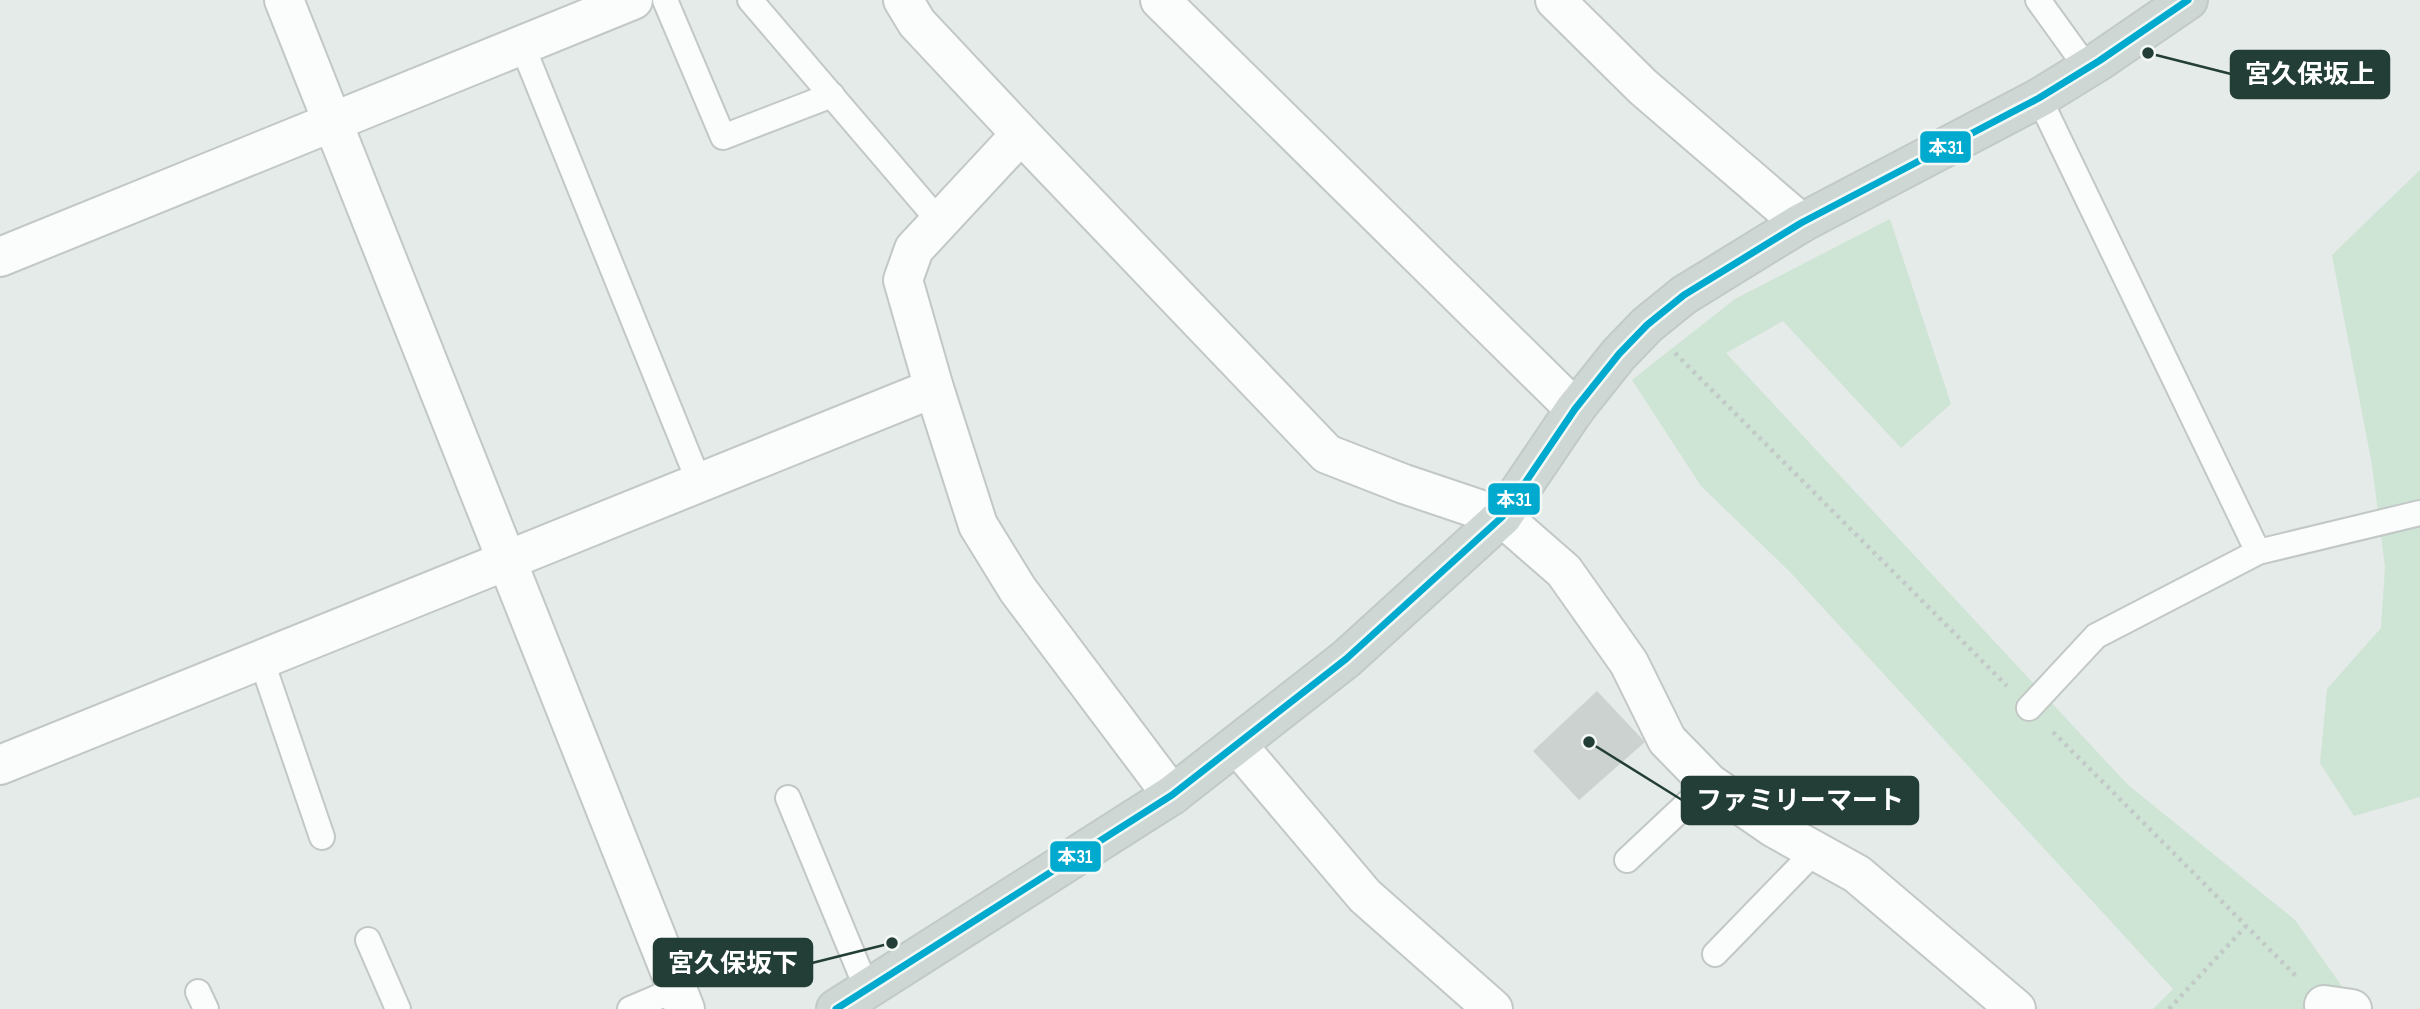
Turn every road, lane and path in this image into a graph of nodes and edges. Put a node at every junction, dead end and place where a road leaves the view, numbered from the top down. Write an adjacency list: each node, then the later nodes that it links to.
1 (284, 0): 14 (street)
2 (633, 0): 10 (street)
3 (665, 0): 12 (lane)
4 (750, 0): 12 (lane)
5 (903, 0): 15 (street)
6 (1160, 0): 21 (street)
7 (1555, 0): 17 (street)
8 (2038, 0): 11 (lane)
9 (2188, 0): 11 (main road)
10 (522, 45): 14 (street); 22 (lane)
11 (2087, 68): 13 (main road)
12 (832, 96): 16 (lane)
13 (2039, 97): 17 (main road); 25 (lane)
14 (333, 122): 18 (street); 26 (street)
15 (1021, 134): 16 (street); 24 (street)
16 (939, 222): 20 (street)
17 (1801, 223): 19 (main road)
18 (0, 257)
19 (1647, 325): 21 (main road); 28 (path)
20 (934, 388): 22 (street); 32 (street)
21 (1575, 409): 24 (main road)
22 (699, 482): 26 (street)
23 (2420, 513): 25 (lane)
24 (1502, 517): 29 (main road); 31 (street)
25 (2258, 552): 28 (lane)
26 (508, 560): 27 (street); 40 (street)
27 (261, 659): 30 (street); 34 (lane)
28 (2029, 708): 37 (path)
29 (1238, 746): 32 (main road); 45 (street)
30 (0, 765)
31 (1709, 783): 35 (street); 36 (lane)
32 (1172, 795): 41 (main road)
33 (788, 798): 41 (lane)
34 (322, 837)
35 (1815, 851): 39 (lane); 46 (street)
36 (1627, 860)
37 (2246, 926): 42 (path); 47 (path)
38 (368, 940): 43 (lane)
39 (1715, 954)
40 (681, 999): 44 (lane)
41 (852, 999)
42 (2338, 1007)
43 (398, 1009)
44 (630, 1009)
45 (1493, 1009)
46 (2016, 1009)
47 (2169, 1009)

